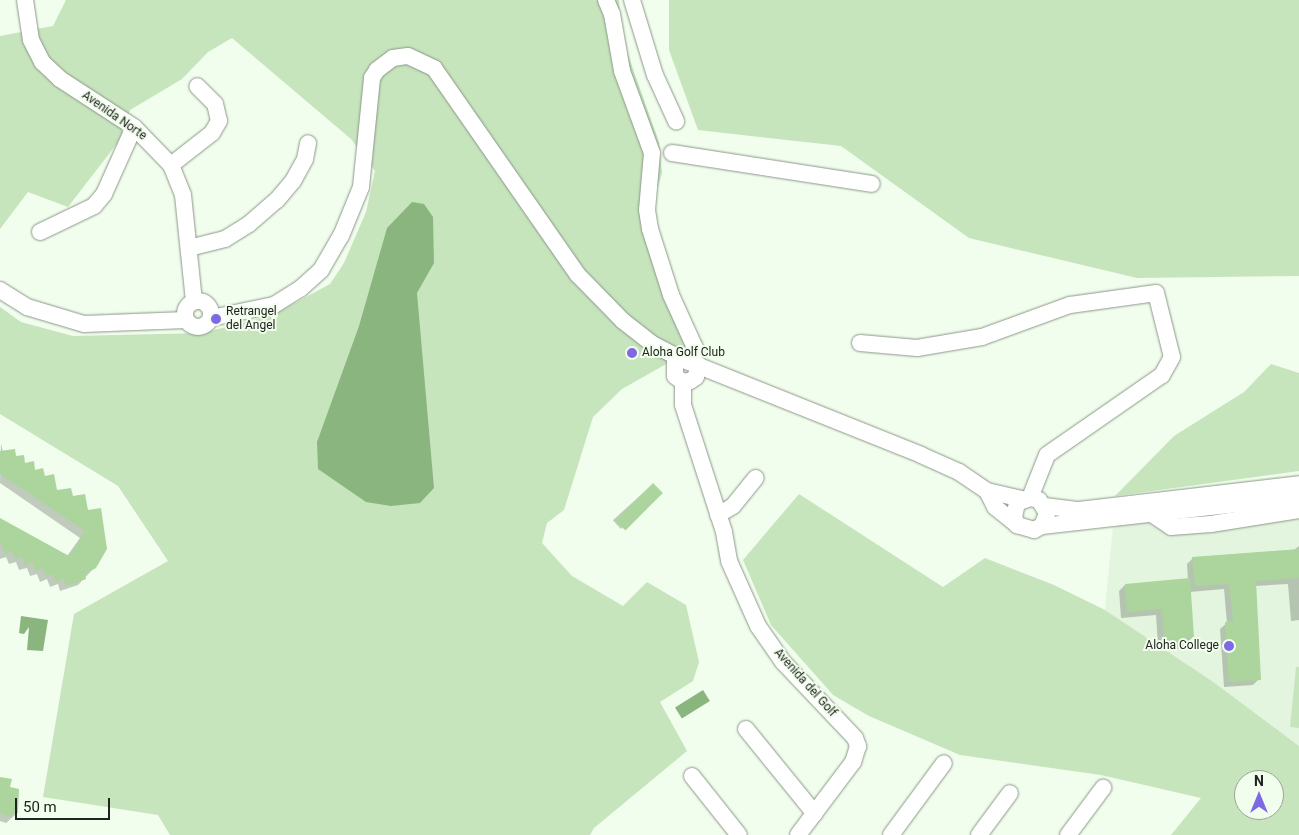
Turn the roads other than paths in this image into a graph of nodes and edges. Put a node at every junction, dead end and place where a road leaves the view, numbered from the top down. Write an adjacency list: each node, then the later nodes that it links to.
1 (25, 0): 6 (street, Avenida Norte)
2 (606, 0): 18 (street)
3 (632, 0): 5 (street)
4 (197, 86): 9 (street)
5 (676, 121)
6 (134, 127): 9 (street, Avenida Norte); 11 (street)
7 (308, 143): 12 (street)
8 (672, 153): 10 (street)
9 (171, 166): 12 (street, Avenida Norte)
10 (872, 184)
11 (40, 232)
12 (189, 248): 14 (street, Avenida Norte)
13 (0, 290): 16 (street)
14 (194, 301): 15 (street); 16 (street)
15 (211, 318): 16 (street); 18 (street)
16 (186, 320)
17 (860, 343): 25 (street)
18 (679, 358): 19 (street); 20 (street, Avenida del Golf)
19 (698, 364): 20 (street); 23 (street)
20 (683, 382): 28 (street, Avenida del Golf)
21 (756, 478): 28 (street)
22 (1299, 484): 25 (street)
23 (987, 491): 25 (street); 29 (street)
24 (1299, 497): 27 (street)
25 (1033, 501): 29 (street); 30 (street)
26 (1299, 510): 27 (street)
27 (1152, 514): 30 (street)
28 (718, 515): 36 (street, Avenida del Golf)
29 (1018, 525): 30 (street)
30 (1042, 526)
31 (746, 729): 36 (street)
32 (944, 763): 39 (street)
33 (692, 776): 38 (street)
34 (1103, 788): 41 (street)
35 (1010, 793): 40 (street)
36 (815, 814): 37 (street, Avenida del Golf)
37 (801, 833)
38 (739, 835)
39 (891, 835)
40 (979, 835)
41 (1068, 835)

